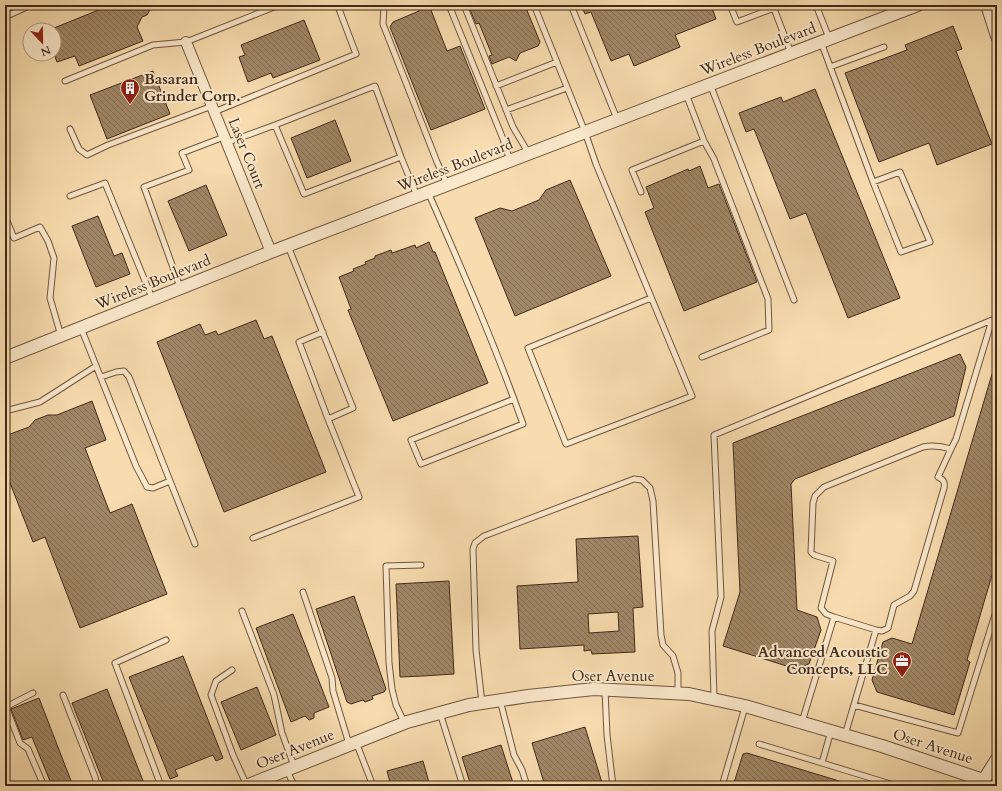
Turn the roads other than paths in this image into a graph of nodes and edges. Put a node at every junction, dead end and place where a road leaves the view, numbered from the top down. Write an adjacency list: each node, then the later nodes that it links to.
1 (31, 5): 14 (lane)
2 (278, 5): 17 (lane)
3 (387, 5): 39 (lane)
4 (449, 5): 37 (lane)
5 (464, 5): 24 (lane)
6 (534, 5): 20 (lane)
7 (571, 5): 29 (lane)
8 (730, 5): 12 (lane)
9 (816, 5): 16 (lane)
10 (918, 5): 16 (street, Wireless Boulevard)
11 (987, 5): 15 (street)
12 (774, 6): 19 (lane)
13 (339, 9): 27 (lane)
14 (7, 16)
15 (997, 36)
16 (825, 41): 19 (street, Wireless Boulevard); 21 (lane)
17 (186, 42): 22 (lane); 27 (street, Laser Court)
18 (884, 47): 21 (lane)
19 (791, 54): 23 (street, Wireless Boulevard)
20 (556, 62): 24 (lane); 25 (lane)
21 (830, 67): 38 (lane)
22 (65, 80)
23 (710, 84): 26 (street, Wireless Boulevard); 49 (lane)
24 (496, 86): 28 (lane)
25 (567, 88): 28 (lane); 32 (lane)
26 (686, 94): 29 (street, Wireless Boulevard); 34 (lane)
27 (213, 109): 31 (lane); 33 (street, Laser Court)
28 (506, 110): 35 (lane)
29 (617, 120): 32 (street, Wireless Boulevard)
30 (275, 125): 33 (lane); 36 (lane); 36 (lane)
31 (70, 129)
32 (585, 132): 35 (street, Wireless Boulevard); 47 (lane)
33 (225, 140): 45 (street, Laser Court); 46 (lane)
34 (704, 141): 40 (lane); 55 (lane)
35 (529, 154): 37 (street, Wireless Boulevard)
36 (401, 157): 41 (lane)
37 (510, 161): 39 (street, Wireless Boulevard)
38 (873, 182): 38 (lane)
39 (447, 185): 41 (street, Wireless Boulevard)
40 (640, 192)
41 (422, 194): 44 (street, Wireless Boulevard); 59 (lane)
42 (70, 196): 48 (lane)
43 (5, 216): 54 (lane)
44 (288, 246): 45 (street, Wireless Boulevard); 53 (lane)
45 (271, 252): 46 (street, Wireless Boulevard)
46 (181, 288): 48 (street, Wireless Boulevard)
47 (651, 298): 47 (lane)
48 (152, 299): 52 (street, Wireless Boulevard)
49 (794, 300)
50 (997, 316): 51 (lane)
51 (992, 320): 62 (lane); 79 (lane)
52 (81, 328): 54 (street, Wireless Boulevard); 57 (lane)
53 (323, 332): 61 (lane); 61 (lane)
54 (61, 336): 56 (street, Wireless Boulevard)
55 (702, 357)
56 (5, 358)
57 (96, 366): 58 (lane); 60 (lane)
58 (101, 377): 63 (lane); 63 (lane)
59 (514, 399): 59 (lane)
60 (5, 411)
61 (328, 419): 64 (lane)
62 (951, 449): 70 (lane); 71 (lane)
63 (170, 481): 65 (lane)
64 (253, 538)
65 (195, 544)
66 (421, 565): 85 (lane)
67 (303, 592): 88 (lane)
68 (997, 608): 81 (lane)
69 (242, 611): 92 (lane)
70 (834, 617): 71 (lane); 84 (lane)
71 (876, 630): 81 (lane)
72 (166, 640): 96 (lane)
73 (232, 670): 97 (lane)
74 (605, 690): 76 (street, Oser Avenue); 78 (street, Oser Avenue); 102 (lane)
75 (33, 693): 94 (lane)
76 (678, 694): 79 (street, Oser Avenue); 80 (lane)
77 (63, 695): 95 (lane)
78 (500, 700): 80 (street, Oser Avenue); 101 (lane)
79 (714, 700): 82 (street, Oser Avenue)
80 (482, 703): 83 (street, Oser Avenue)
81 (854, 705): 87 (lane)
82 (745, 706): 84 (street, Oser Avenue); 103 (lane)
83 (440, 713): 85 (street, Oser Avenue); 100 (lane)
84 (802, 722): 86 (street, Oser Avenue)
85 (405, 723): 88 (street, Oser Avenue)
86 (831, 731): 87 (street, Oser Avenue); 91 (lane)
87 (844, 735): 93 (street, Oser Avenue)
88 (353, 744): 92 (street, Oser Avenue); 99 (lane)
89 (760, 744): 91 (lane)
90 (997, 759): 93 (street)
91 (822, 763): 104 (lane)
92 (291, 768): 97 (street, Oser Avenue); 98 (lane)
93 (982, 783)
94 (44, 786)
95 (97, 786)
96 (161, 786)
97 (246, 786)
98 (294, 786)
99 (373, 786)
100 (462, 786)
101 (527, 786)
102 (613, 786)
103 (722, 786)
104 (897, 786)

